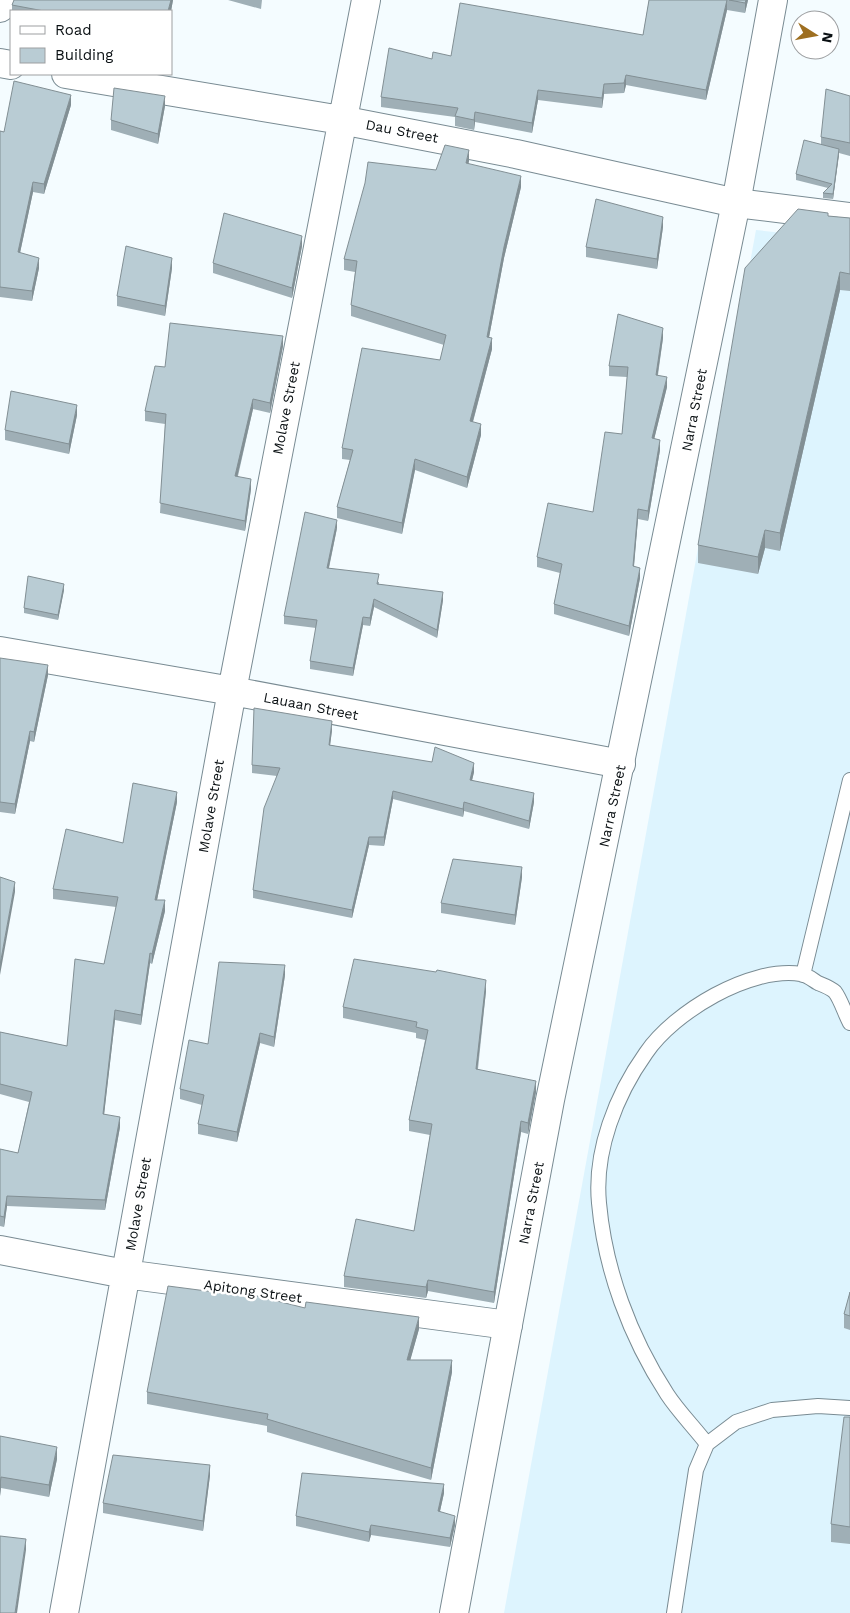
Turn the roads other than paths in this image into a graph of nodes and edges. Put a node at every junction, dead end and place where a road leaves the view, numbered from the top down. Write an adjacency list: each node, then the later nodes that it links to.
1 (2, 0): 4 (street)
2 (366, 0): 6 (street, Molave Street)
3 (773, 0): 7 (street, Narra Street)
4 (0, 8)
5 (72, 75): 6 (street, Dau Street)
6 (341, 120): 7 (street, Dau Street); 10 (street, Molave Street)
7 (736, 203): 8 (street, Dau Street); 11 (street, Narra Street)
8 (850, 218)
9 (0, 651): 10 (street, Lauaan Street)
10 (232, 691): 11 (street, Lauaan Street); 16 (street, Molave Street)
11 (621, 764): 17 (street, Narra Street)
12 (850, 780): 13 (lane)
13 (803, 975): 14 (lane); 19 (lane)
14 (850, 1022)
15 (0, 1250): 16 (street, Apitong Street)
16 (125, 1274): 17 (street, Apitong Street); 20 (street, Molave Street)
17 (508, 1325): 21 (street, Narra Street)
18 (850, 1408): 19 (lane)
19 (707, 1444): 22 (lane)
20 (64, 1613)
21 (454, 1613)
22 (674, 1613)

